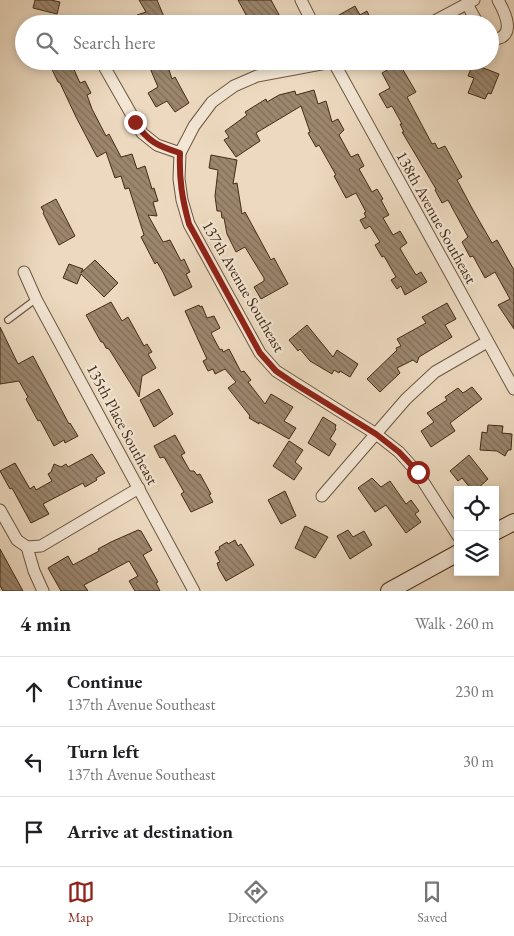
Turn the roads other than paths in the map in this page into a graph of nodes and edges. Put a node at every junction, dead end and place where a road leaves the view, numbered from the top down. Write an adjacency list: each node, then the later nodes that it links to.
1 (300, 0): 4 (street)
2 (498, 0): 7 (street)
3 (470, 2): 5 (street); 6 (street)
4 (308, 15)
5 (446, 15)
6 (475, 15)
7 (499, 38)
8 (106, 70): 11 (street)
9 (290, 70): 11 (street)
10 (339, 70): 15 (street, 138th Avenue Southeast)
11 (180, 153): 17 (street, 137th Avenue Southeast)
12 (24, 272): 13 (street, 135th Place Southeast)
13 (36, 299): 14 (lane); 18 (street, 135th Place Southeast)
14 (8, 320)
15 (487, 342): 16 (street, 138th Avenue Southeast); 17 (street)
16 (514, 389)
17 (376, 434): 19 (street); 22 (street, 137th Avenue Southeast)
18 (139, 488): 24 (street); 27 (street, 135th Place Southeast)
19 (322, 496)
20 (0, 510): 24 (street)
21 (514, 522): 23 (main road)
22 (455, 531)
23 (497, 531)
24 (27, 547): 26 (street)
25 (454, 555): 28 (main road)
26 (43, 591)
27 (194, 591)
28 (389, 591)

